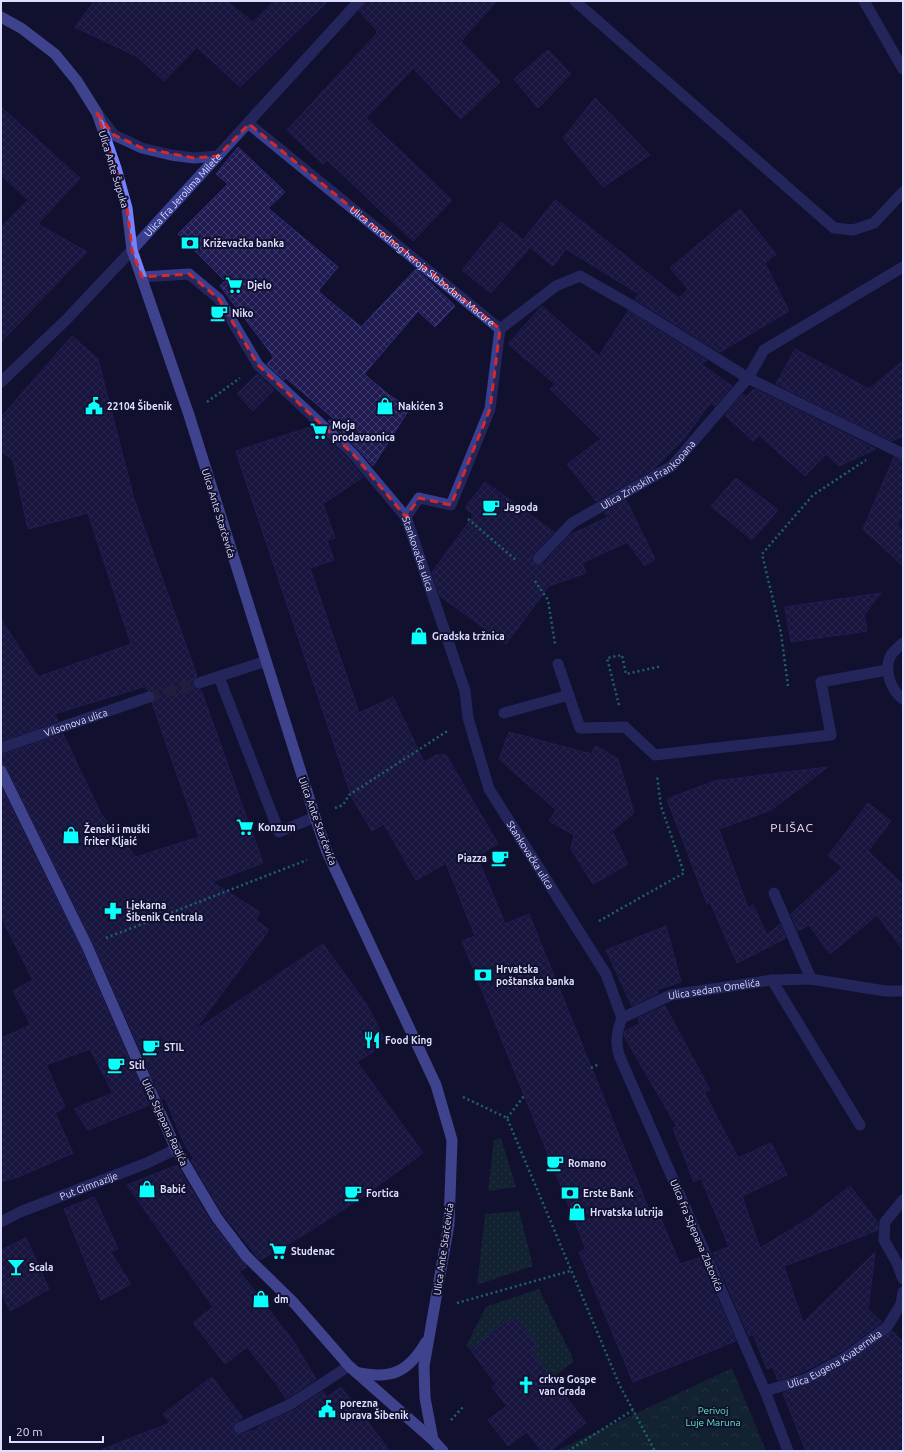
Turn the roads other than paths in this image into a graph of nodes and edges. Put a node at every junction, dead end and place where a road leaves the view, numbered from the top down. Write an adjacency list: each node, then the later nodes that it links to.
1 (359, 1): 7 (street, Ulica fra Jerolima Milete)
2 (575, 1): 9 (street)
3 (864, 1): 5 (street)
4 (1, 17): 6 (main road, Ulica Ante Šupuka)
5 (903, 69)
6 (97, 113): 8 (street, Ulica Ante Šupuka); 10 (main road, Ulica Ante Šupuka)
7 (249, 124): 8 (street, Ulica fra Jerolima Milete); 13 (street, Ulica narodnog heroja Slobodana Macure)
8 (218, 156): 10 (street, Ulica fra Jerolima Milete)
9 (903, 192)
10 (132, 250): 12 (main road, Ulica Ante Starčevića); 15 (street, Ulica fra Jerolima Milete)
11 (903, 267): 14 (street)
12 (142, 277): 17 (street, Stankovačka ulica); 20 (main road, Ulica Ante Starčevića)
13 (500, 329): 14 (street, Ulica narodnog heroja Slobodana Macure); 17 (street)
14 (748, 378): 16 (street, Ulica narodnog heroja Slobodana Macure); 18 (street, Ulica Zrinskih Frankopana)
15 (1, 382)
16 (903, 454)
17 (406, 517): 36 (street, Stankovačka ulica)
18 (538, 559)
19 (903, 643): 22 (street)
20 (266, 661): 23 (street); 31 (main road, Ulica Ante Starčevića)
21 (558, 664): 25 (street)
22 (887, 670): 25 (street); 27 (street)
23 (219, 677): 24 (street); 31 (street)
24 (199, 683)
25 (568, 695): 28 (street)
26 (149, 697): 29 (street, Vilsonova ulica)
27 (903, 699)
28 (504, 714)
29 (1, 748)
30 (1, 771): 38 (main road, Ulica Stjepana Radića)
31 (315, 818): 43 (main road, Ulica Ante Starčevića)
32 (774, 893): 33 (street)
33 (811, 979): 34 (street, Ulica sedam Omelića); 35 (street, Ulica sedam Omelića)
34 (772, 980): 36 (street, Ulica sedam Omelića); 37 (street)
35 (903, 991)
36 (622, 1018): 45 (street, Ulica fra Stjepana Zlatovića)
37 (860, 1125)
38 (176, 1149): 40 (street, Put Gimnazije); 44 (main road, Ulica Stjepana Radića)
39 (903, 1200): 41 (street)
40 (1, 1222)
41 (903, 1279)
42 (903, 1292): 45 (street, Ulica Eugena Kvaternika)
43 (430, 1336): 44 (main road); 47 (main road, Ulica Ante Starčevića)
44 (352, 1369): 46 (street); 47 (main road, Ulica Stjepana Radića)
45 (765, 1391): 49 (street, Ulica fra Stjepana Zlatovića)
46 (239, 1428)
47 (433, 1440): 48 (main road, Ulica Stjepana Radića)
48 (443, 1451)
49 (788, 1451)

